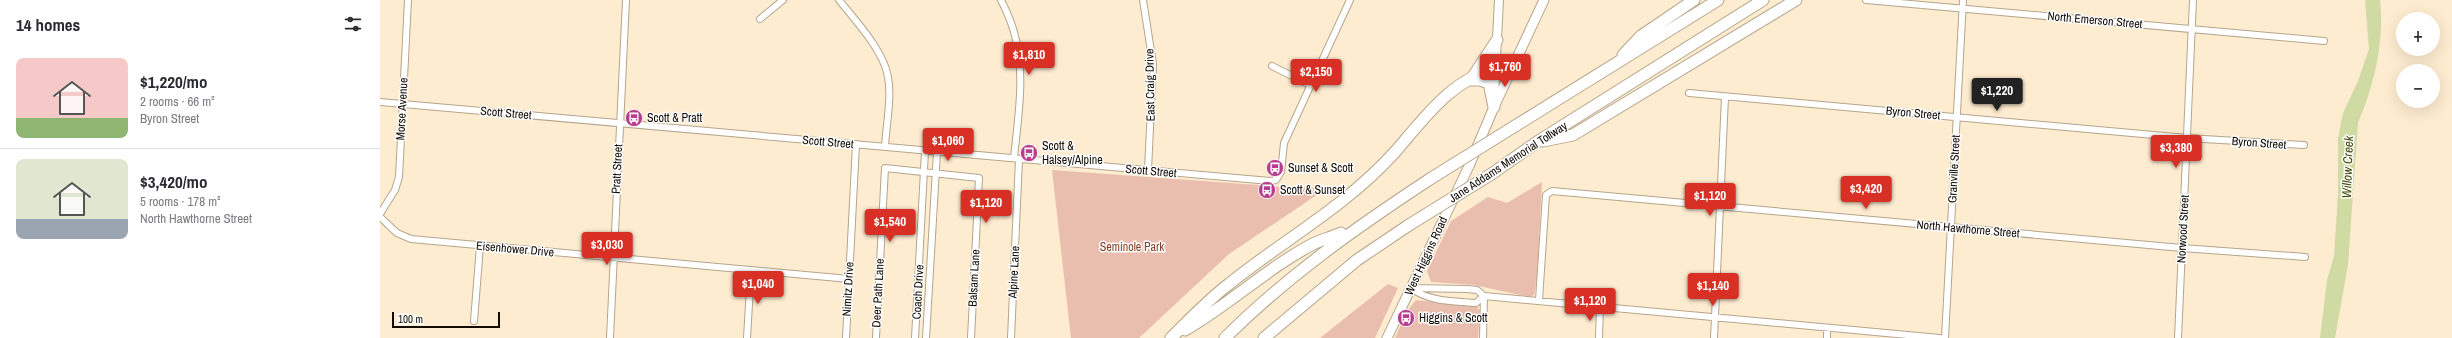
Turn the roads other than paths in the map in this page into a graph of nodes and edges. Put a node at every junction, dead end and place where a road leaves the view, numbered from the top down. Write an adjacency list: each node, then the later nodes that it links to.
1 (408, 0): 31 (street, Morse Avenue)
2 (626, 0): 34 (street, Pratt Street)
3 (783, 0): 18 (street)
4 (839, 0): 39 (street)
5 (1001, 0): 42 (street, Alpine Lane)
6 (1143, 0): 44 (street, East Craig Drive)
7 (1350, 0): 27 (street)
8 (1499, 0): 20 (main road)
9 (1544, 0): 24 (main road, West Higgins Road)
10 (1694, 0): 23 (highway)
11 (1718, 0): 23 (highway)
12 (1763, 0): 36 (highway, Jane Addams Memorial Tollway)
13 (1796, 0): 36 (highway)
14 (1866, 0): 17 (street, North Emerson Street)
15 (1963, 0): 17 (street, Granville Street)
16 (2193, 0): 19 (street, Norwood Street)
17 (1962, 8): 19 (street, North Emerson Street); 33 (street, Granville Street)
18 (760, 19)
19 (2192, 29): 21 (street, North Emerson Street); 35 (street, Norwood Street)
20 (1497, 40): 25 (main road); 26 (highway)
21 (2324, 41)
22 (1272, 66): 27 (street)
23 (1612, 66): 49 (highway, bridge)
24 (1512, 67): 25 (main road); 32 (main road, West Higgins Road)
25 (1496, 69): 26 (highway); 32 (main road)
26 (1470, 80): 32 (highway); 71 (highway)
27 (1310, 85): 44 (street, Scott Street)
28 (1689, 93): 29 (street, Byron Street)
29 (1725, 97): 33 (street, Byron Street); 46 (street)
30 (380, 102): 31 (street, Scott Street)
31 (403, 104): 34 (street, Scott Street); 47 (street, Morse Avenue)
32 (1494, 106): 56 (main road, West Higgins Road)
33 (1957, 117): 35 (street, Byron Street); 48 (street, Granville Street)
34 (619, 124): 37 (street, Scott Street); 53 (street, Pratt Street)
35 (2187, 138): 38 (street, Byron Street); 51 (street, Norwood Street)
36 (1537, 142): 73 (highway, Jane Addams Memorial Tollway, bridge)
37 (856, 144): 39 (street, Scott Street); 55 (street, Nimitz Drive)
38 (2304, 145)
39 (884, 147): 40 (street, Scott Street)
40 (925, 151): 41 (street, Scott Street); 43 (street, Coach Drive)
41 (937, 152): 42 (street, Scott Street); 45 (street, Coach Drive)
42 (1016, 159): 44 (street, Scott Street); 70 (street, Alpine Lane)
43 (924, 170): 45 (street, Balsam Lane); 66 (street, Deer Path Lane); 67 (street, Coach Drive)
44 (1148, 170)
45 (936, 172): 68 (street, Coach Drive); 69 (street, Balsam Lane)
46 (1720, 207): 48 (street, North Hawthorne Street); 58 (street, North Hawthorne Street); 60 (street)
47 (380, 216): 50 (street, Eisenhower Drive)
48 (1951, 227): 51 (street, North Hawthorne Street); 80 (street, Granville Street)
49 (1353, 229): 71 (highway); 72 (highway)
50 (480, 246): 53 (street, Eisenhower Drive); 61 (street)
51 (2182, 248): 52 (street, North Hawthorne Street); 81 (street, Norwood Street)
52 (2305, 257)
53 (613, 258): 54 (street, Eisenhower Drive); 63 (street, Pratt Street)
54 (751, 270): 55 (street, Eisenhower Drive); 64 (street)
55 (849, 280): 65 (street, Nimitz Drive)
56 (1411, 288): 57 (street); 57 (street); 74 (main road, West Higgins Road)
57 (1484, 296): 58 (street); 75 (street)
58 (1539, 300): 59 (street)
59 (1600, 306): 60 (street); 76 (street)
60 (1715, 316): 62 (street); 77 (street)
61 (474, 321)
62 (1827, 328): 78 (street); 79 (street)
63 (610, 338)
64 (747, 338)
65 (846, 338)
66 (876, 338)
67 (915, 338)
68 (926, 338)
69 (971, 338)
70 (1011, 338)
71 (1171, 338)
72 (1225, 338)
73 (1264, 338)
74 (1387, 338)
75 (1483, 338)
76 (1599, 338)
77 (1714, 338)
78 (1827, 338)
79 (1940, 338)
80 (1945, 338)
81 (2178, 338)

